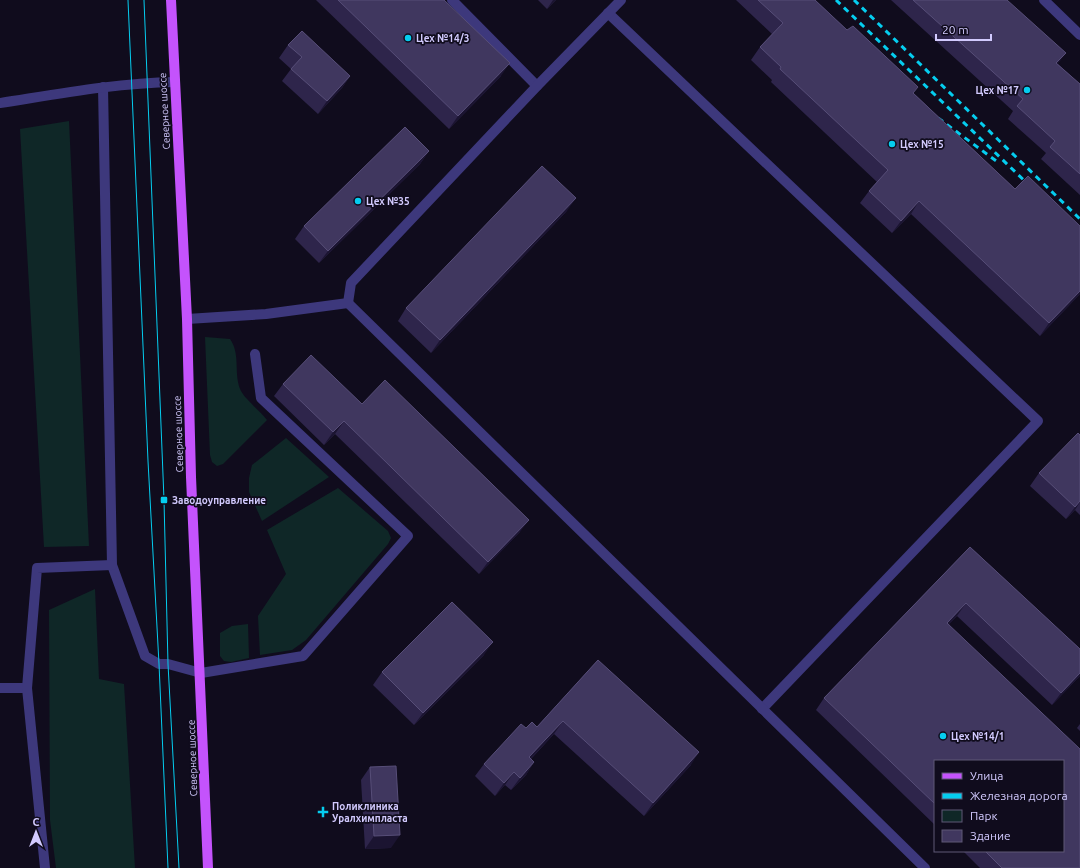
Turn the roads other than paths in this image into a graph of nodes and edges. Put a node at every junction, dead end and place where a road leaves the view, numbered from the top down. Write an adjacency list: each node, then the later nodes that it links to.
1 (171, 0): 7 (main road, Северное шоссе)
2 (452, 0): 8 (lane)
3 (621, 0): 5 (lane)
4 (1044, 0): 6 (lane)
5 (608, 13): 8 (lane); 18 (lane)
6 (1080, 35)
7 (175, 82): 9 (lane); 12 (main road, Северное шоссе)
8 (537, 86): 11 (lane)
9 (103, 87): 10 (lane); 14 (lane)
10 (0, 104)
11 (348, 303): 12 (lane); 18 (lane)
12 (187, 318): 15 (main road, Северное шоссе)
13 (255, 354): 15 (lane)
14 (112, 565): 15 (lane); 17 (lane)
15 (200, 673): 20 (main road, Северное шоссе)
16 (0, 688): 17 (lane)
17 (27, 688): 19 (lane)
18 (762, 709): 21 (lane)
19 (45, 868)
20 (208, 868)
21 (925, 868)

